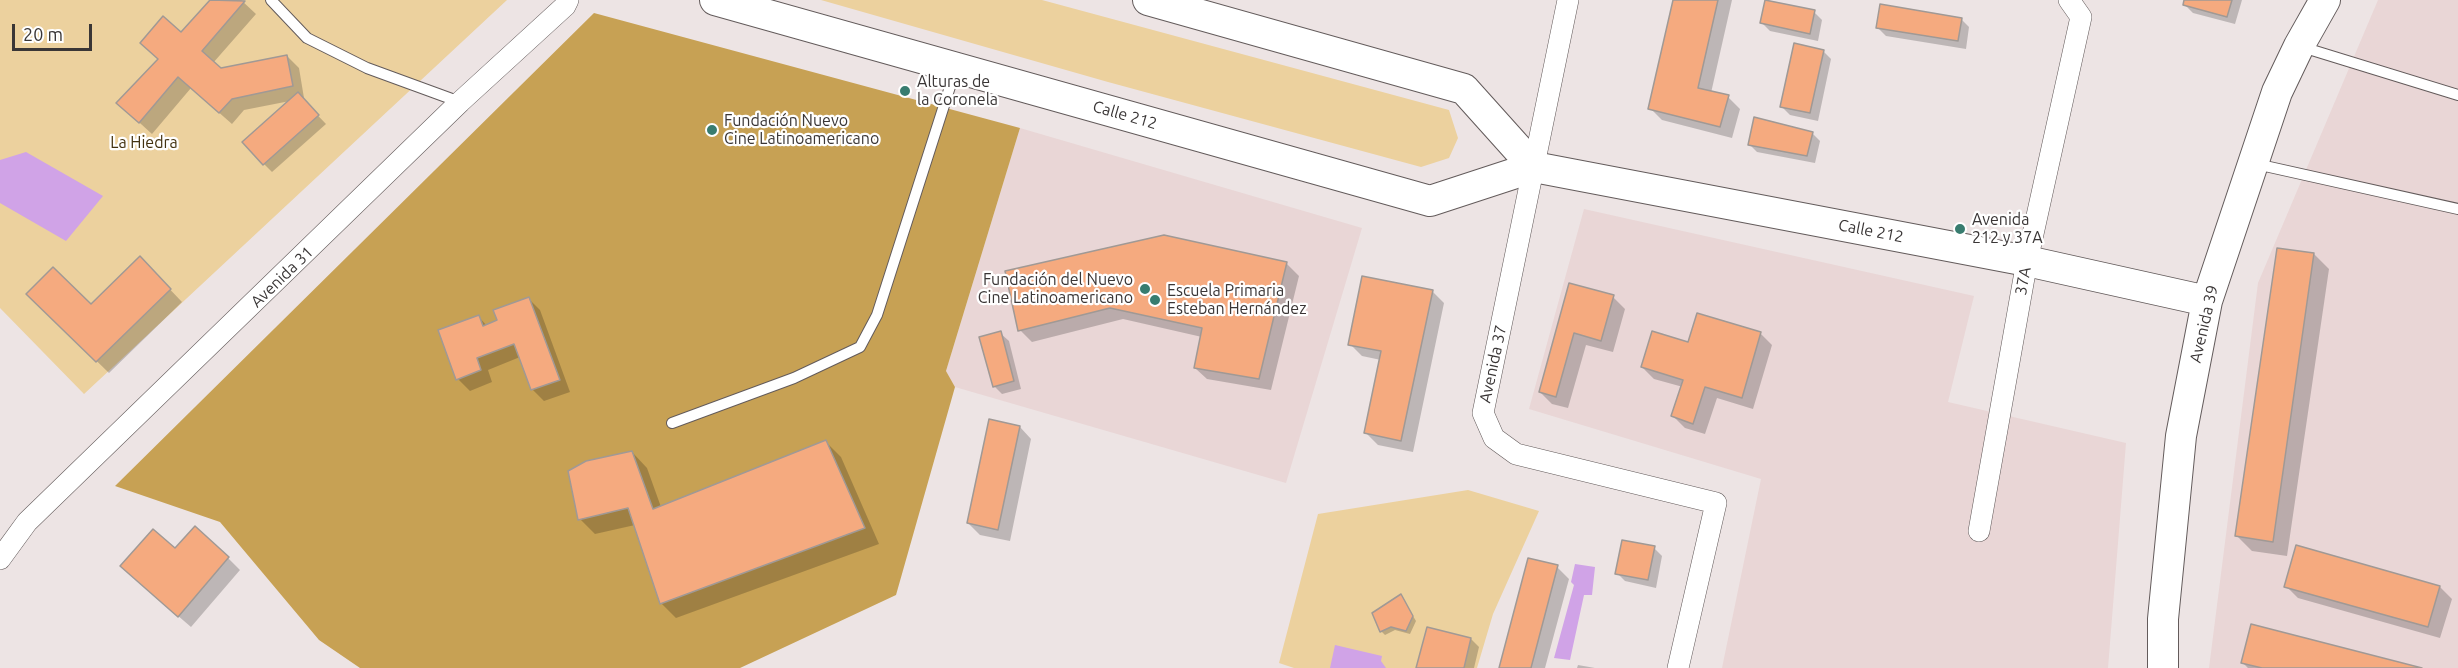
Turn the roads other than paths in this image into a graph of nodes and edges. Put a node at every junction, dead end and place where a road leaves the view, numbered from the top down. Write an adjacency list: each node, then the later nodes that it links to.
1 (271, 0): 11 (lane)
2 (568, 0): 11 (street, Avenida 31)
3 (715, 0): 9 (street, Calle 212)
4 (1148, 0): 13 (street)
5 (1568, 0): 13 (street, Avenida 37)
6 (2069, 0): 15 (street, 37A)
7 (2325, 0): 8 (street, Avenida 39)
8 (2299, 46): 10 (lane); 12 (street, Avenida 39)
9 (957, 68): 13 (street, Calle 212); 17 (lane)
10 (2458, 95)
11 (460, 102): 19 (street, Avenida 31)
12 (2252, 163): 14 (lane); 16 (street, Avenida 39)
13 (1534, 167): 15 (street, Calle 212); 20 (street, Avenida 37)
14 (2458, 209)
15 (2027, 261): 16 (street, Calle 212); 18 (street, 37A)
16 (2207, 301): 21 (street, Avenida 39)
17 (672, 423)
18 (1979, 531)
19 (0, 559)
20 (1678, 668)
21 (2163, 668)

